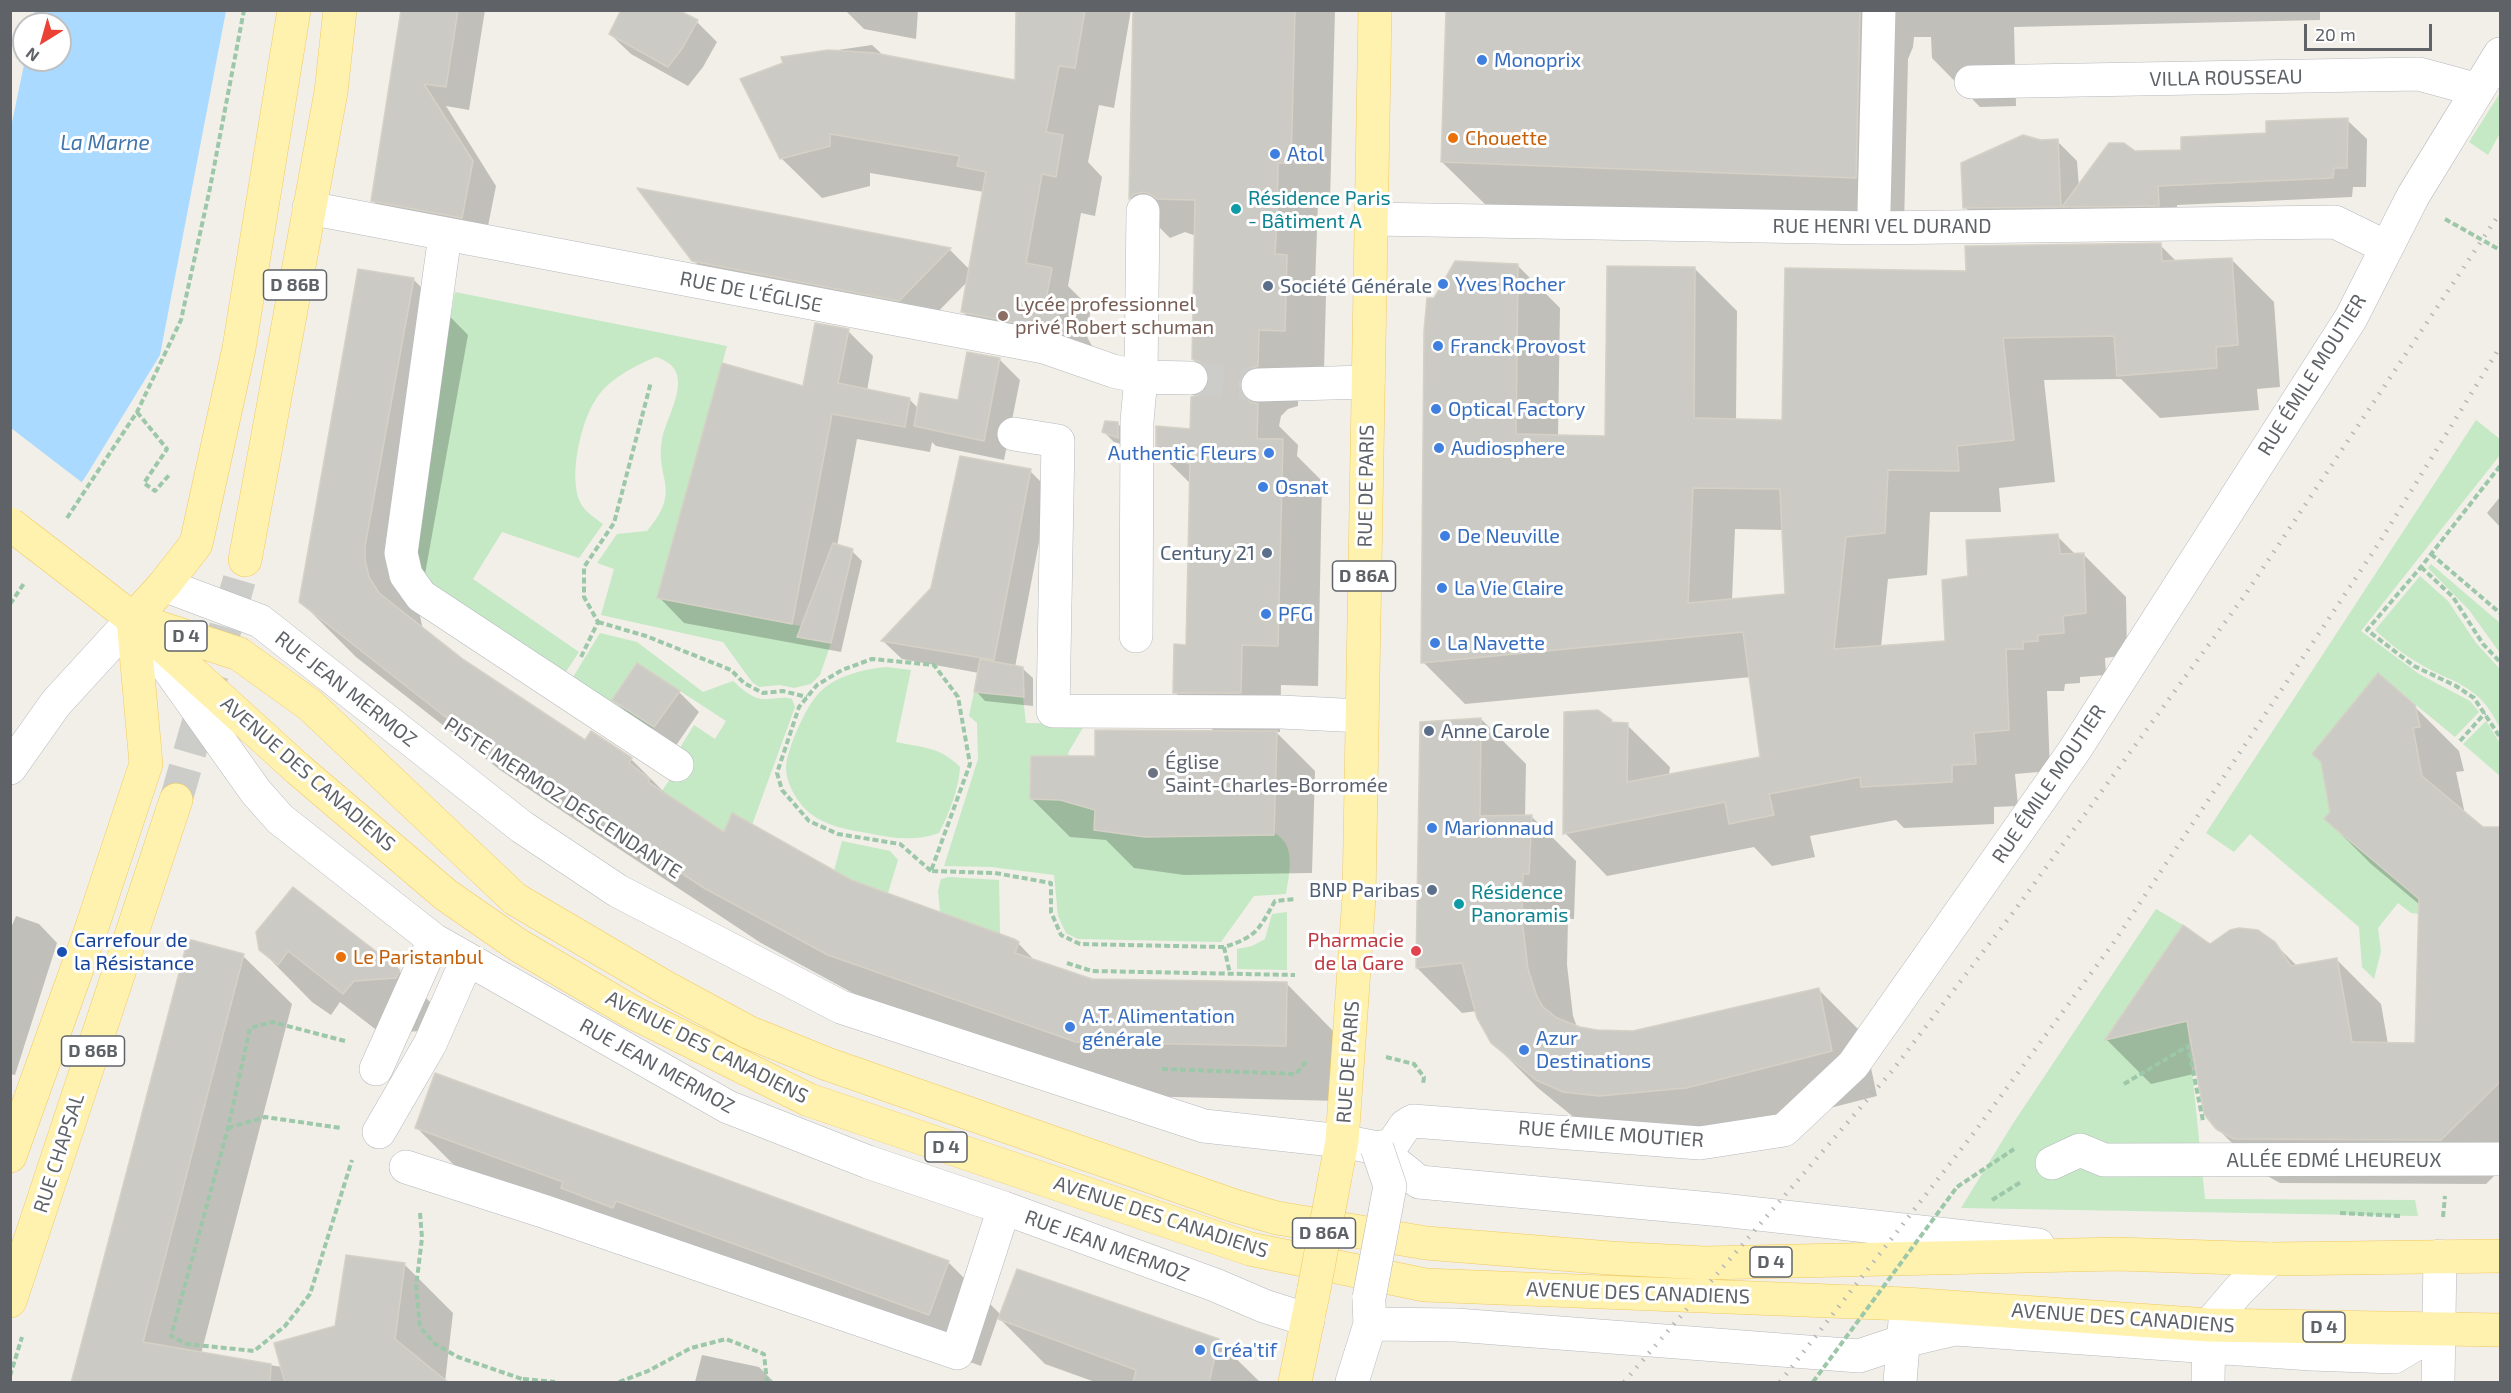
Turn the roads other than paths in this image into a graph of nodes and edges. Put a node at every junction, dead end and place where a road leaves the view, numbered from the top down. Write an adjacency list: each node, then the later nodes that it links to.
1 (294, 10): 21 (main road)
2 (340, 10): 8 (main road, D 86B)
3 (1375, 10): 11 (main road, RUE DE PARIS / D 86A)
4 (1879, 10): 9 (street)
5 (2500, 54): 7 (street, RUE ÉMILE MOUTIER)
6 (1971, 82): 7 (street, VILLA ROUSSEAU)
7 (2478, 90): 13 (street, RUE ÉMILE MOUTIER)
8 (309, 208): 12 (street, RUE DE L'ÉGLISE); 20 (main road, D 86B)
9 (1874, 209)
10 (1143, 211): 14 (street)
11 (1373, 219): 13 (street, RUE HENRI VEL DURAND); 16 (main road, RUE DE PARIS / D 86A)
12 (446, 235): 14 (street, RUE DE L'ÉGLISE); 25 (street)
13 (2386, 247): 33 (street, RUE ÉMILE MOUTIER)
14 (1142, 377): 15 (street, RUE DE L'ÉGLISE); 23 (street)
15 (1191, 378)
16 (1368, 382): 17 (street); 24 (main road, RUE DE PARIS / D 86A)
17 (1258, 385)
18 (1014, 434): 24 (street)
19 (10, 524): 22 (main road, D 4, bridge)
20 (245, 560)
21 (164, 585): 22 (main road); 32 (street, RUE JEAN MERMOZ)
22 (133, 619): 26 (street); 28 (street, RUE JEAN MERMOZ); 34 (main road); 39 (main road, AVENUE DES CANADIENS / D 4); 44 (main road, AVENUE DES CANADIENS / D 4)
23 (1136, 636)
24 (1362, 717): 32 (main road, RUE DE PARIS / D 86A)
25 (677, 765)
26 (10, 768)
27 (176, 800): 43 (main road, RUE CHAPSAL / D 86B)
28 (434, 940): 29 (street, RUE JEAN MERMOZ); 30 (street)
29 (467, 960): 31 (street); 38 (street, RUE JEAN MERMOZ)
30 (376, 1069)
31 (379, 1132)
32 (1342, 1142): 33 (street, RUE JEAN MERMOZ); 45 (main road, D 86A, bridge)
33 (1377, 1148): 39 (street); 46 (street, bridge)
34 (10, 1156)
35 (2500, 1159): 36 (street, ALLÉE EDMÉ LHEUREUX)
36 (2052, 1163)
37 (406, 1167): 38 (street)
38 (1004, 1208): 45 (street, RUE JEAN MERMOZ)
39 (2117, 1254): 42 (main road, AVENUE DES CANADIENS / D 4)
40 (2440, 1256): 41 (main road, AVENUE DES CANADIENS / D 4); 42 (main road, AVENUE DES CANADIENS / D 4); 48 (street)
41 (2500, 1256)
42 (2270, 1259): 50 (street)
43 (10, 1301)
44 (1906, 1304): 47 (street); 50 (main road, AVENUE DES CANADIENS / D 4); 51 (street)
45 (1311, 1305): 52 (main road, D 86A)
46 (1370, 1311): 51 (street); 53 (street)
47 (1955, 1329): 50 (street); 51 (street)
48 (2439, 1330): 49 (main road, AVENUE DES CANADIENS / D 4); 50 (main road, AVENUE DES CANADIENS / D 4); 56 (street)
49 (2500, 1330)
50 (2208, 1336): 55 (street)
51 (1904, 1341): 54 (street)
52 (1295, 1383)
53 (1353, 1383)
54 (1900, 1383)
55 (2208, 1383)
56 (2438, 1383)

